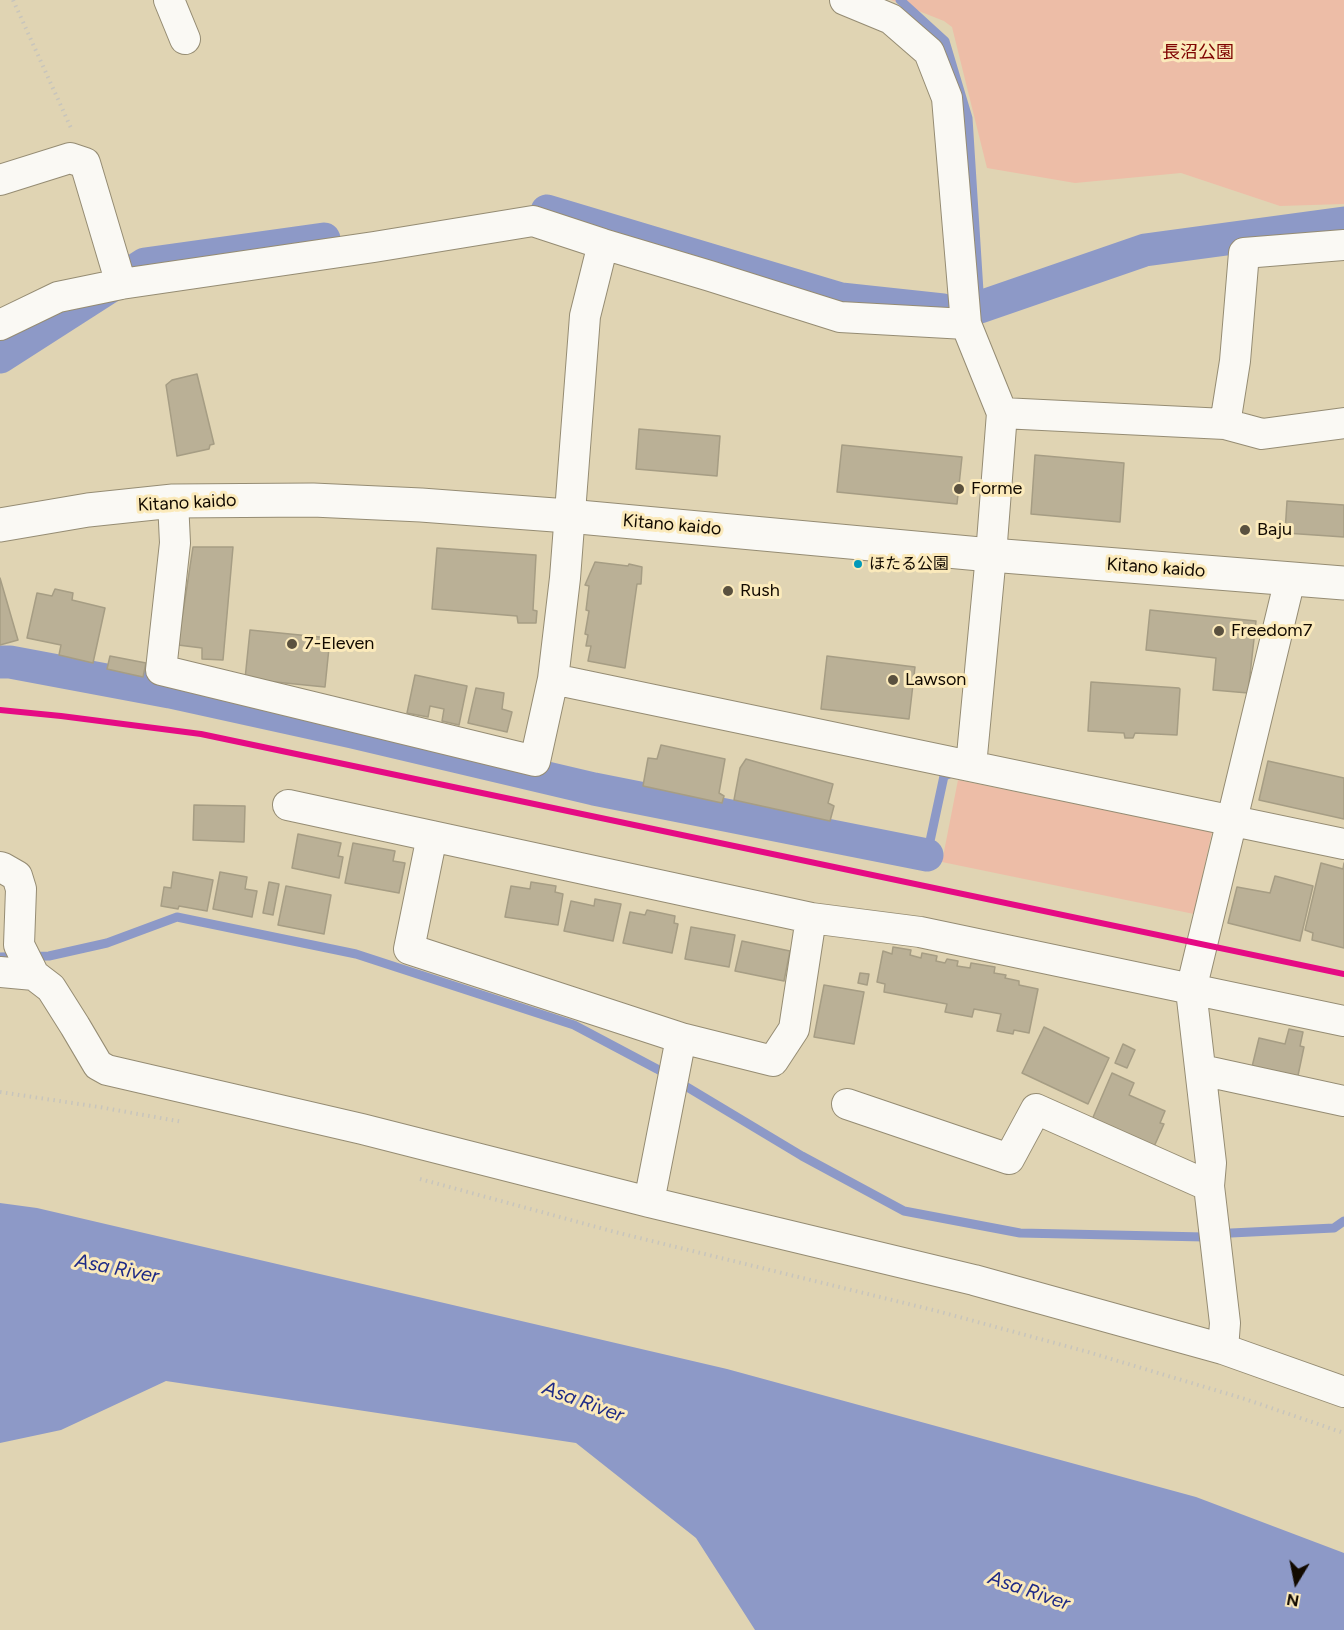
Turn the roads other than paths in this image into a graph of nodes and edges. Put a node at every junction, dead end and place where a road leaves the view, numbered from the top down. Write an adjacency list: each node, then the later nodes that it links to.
1 (169, 0): 3 (street)
2 (844, 0): 8 (street)
3 (185, 39)
4 (0, 180): 7 (street)
5 (603, 244): 7 (street); 8 (street); 14 (street)
6 (1344, 245): 12 (street)
7 (121, 284): 9 (street)
8 (966, 324): 10 (street)
9 (0, 325)
10 (1002, 413): 12 (street); 16 (street)
11 (1344, 423): 12 (street)
12 (1225, 424)
13 (173, 501): 14 (main road, Kitano kaido); 15 (main road, Kitano kaido); 19 (street)
14 (568, 516): 16 (main road, Kitano kaido); 19 (street)
15 (0, 525)
16 (991, 555): 17 (main road, Kitano kaido); 20 (street)
17 (1290, 579): 18 (main road, Kitano kaido); 22 (street)
18 (1344, 583)
19 (553, 679): 20 (street)
20 (971, 766): 22 (street)
21 (288, 805): 23 (street)
22 (1232, 820): 24 (street); 29 (street)
23 (432, 836): 26 (street); 31 (street)
24 (1344, 844)
25 (0, 867): 28 (street)
26 (811, 918): 29 (street); 31 (street)
27 (0, 972): 28 (street)
28 (34, 975): 36 (street)
29 (1191, 990): 30 (street); 32 (street)
30 (1344, 1021)
31 (681, 1038): 36 (street)
32 (1201, 1070): 33 (street); 35 (street)
33 (1344, 1101)
34 (847, 1104): 35 (street)
35 (1209, 1186): 37 (street)
36 (649, 1202): 37 (street)
37 (1223, 1349): 38 (street)
38 (1344, 1392)

